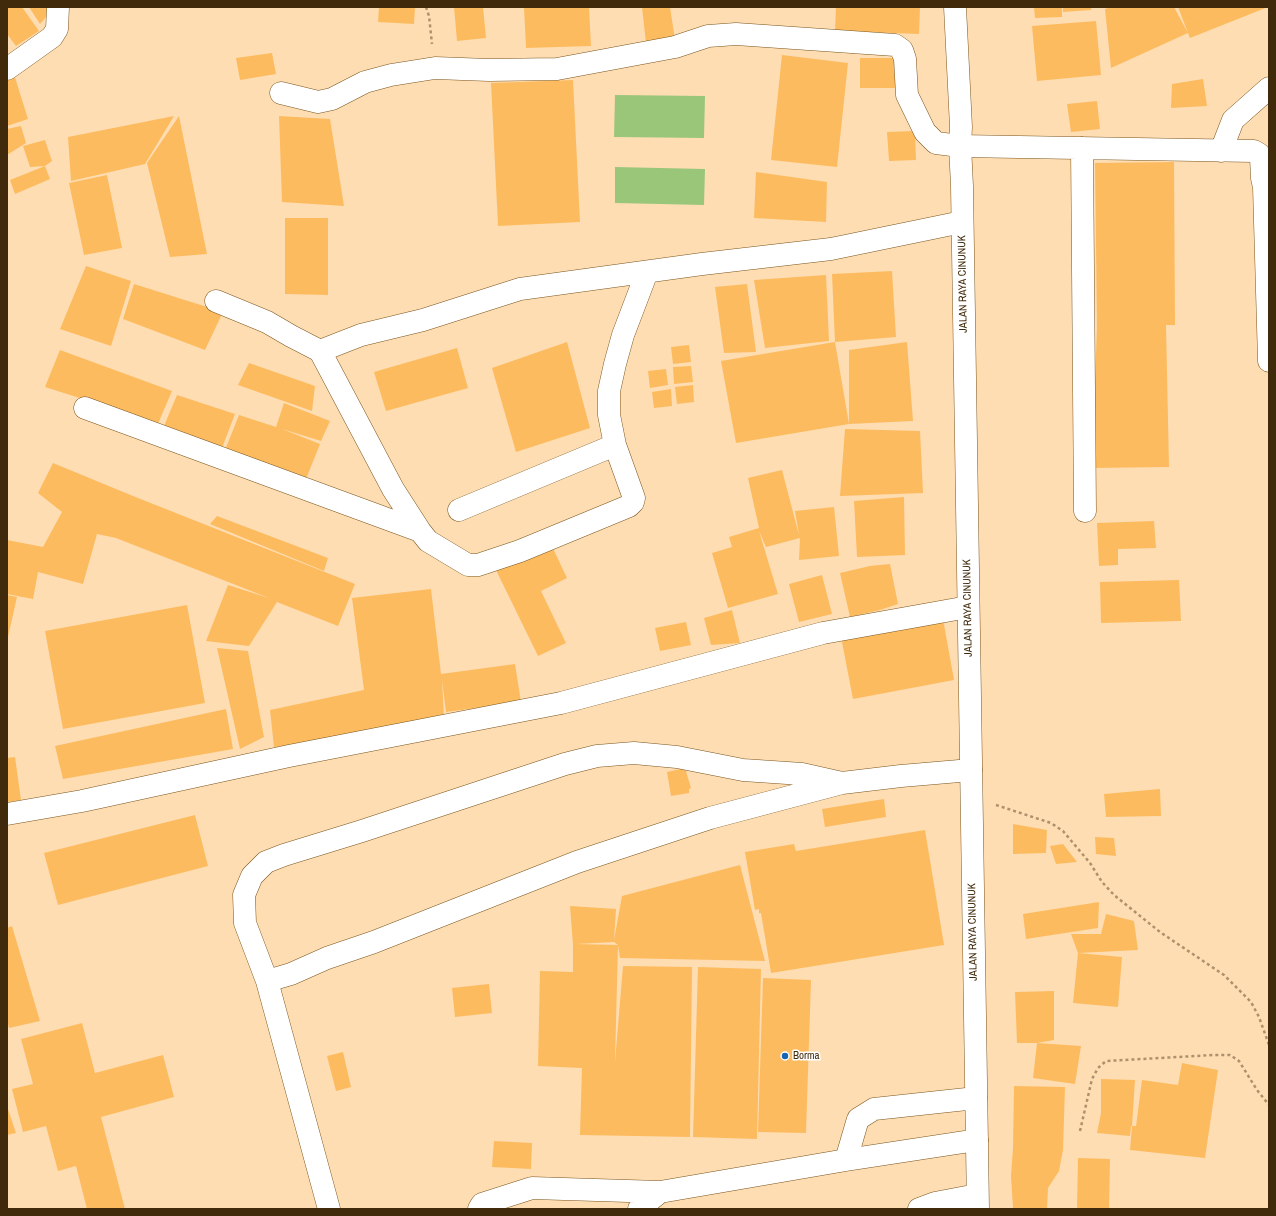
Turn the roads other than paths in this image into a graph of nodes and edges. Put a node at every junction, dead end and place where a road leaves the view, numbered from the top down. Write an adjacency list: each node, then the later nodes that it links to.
1 (58, 7): 3 (main road)
2 (955, 7): 6 (main road, JALAN RAYA CINUNUK)
3 (7, 69)
4 (1269, 88): 8 (main road)
5 (281, 93): 6 (main road)
6 (960, 137): 7 (main road); 9 (main road, JALAN RAYA CINUNUK)
7 (1082, 148): 8 (main road); 17 (main road)
8 (1221, 151): 13 (main road)
9 (962, 222): 10 (main road); 19 (main road, JALAN RAYA CINUNUK)
10 (647, 272): 12 (main road); 15 (main road)
11 (216, 301): 12 (main road)
12 (320, 351): 18 (main road)
13 (1269, 361)
14 (85, 408): 18 (main road)
15 (615, 445): 16 (main road); 18 (main road)
16 (459, 510)
17 (1085, 511)
18 (420, 531)
19 (968, 607): 20 (main road, JALAN RAYA CINUNUK); 22 (main road)
20 (971, 770): 21 (main road); 24 (main road, JALAN RAYA CINUNUK)
21 (842, 783): 23 (main road); 23 (main road)
22 (7, 814)
23 (266, 982): 29 (main road)
24 (976, 1098): 25 (main road, JALAN RAYA CINUNUK); 26 (main road)
25 (977, 1140): 26 (main road); 28 (main road, JALAN RAYA CINUNUK)
26 (846, 1160): 27 (main road)
27 (660, 1192): 30 (main road); 31 (main road)
28 (977, 1202): 32 (main road)
29 (328, 1209)
30 (479, 1209)
31 (639, 1209)
32 (919, 1209)

